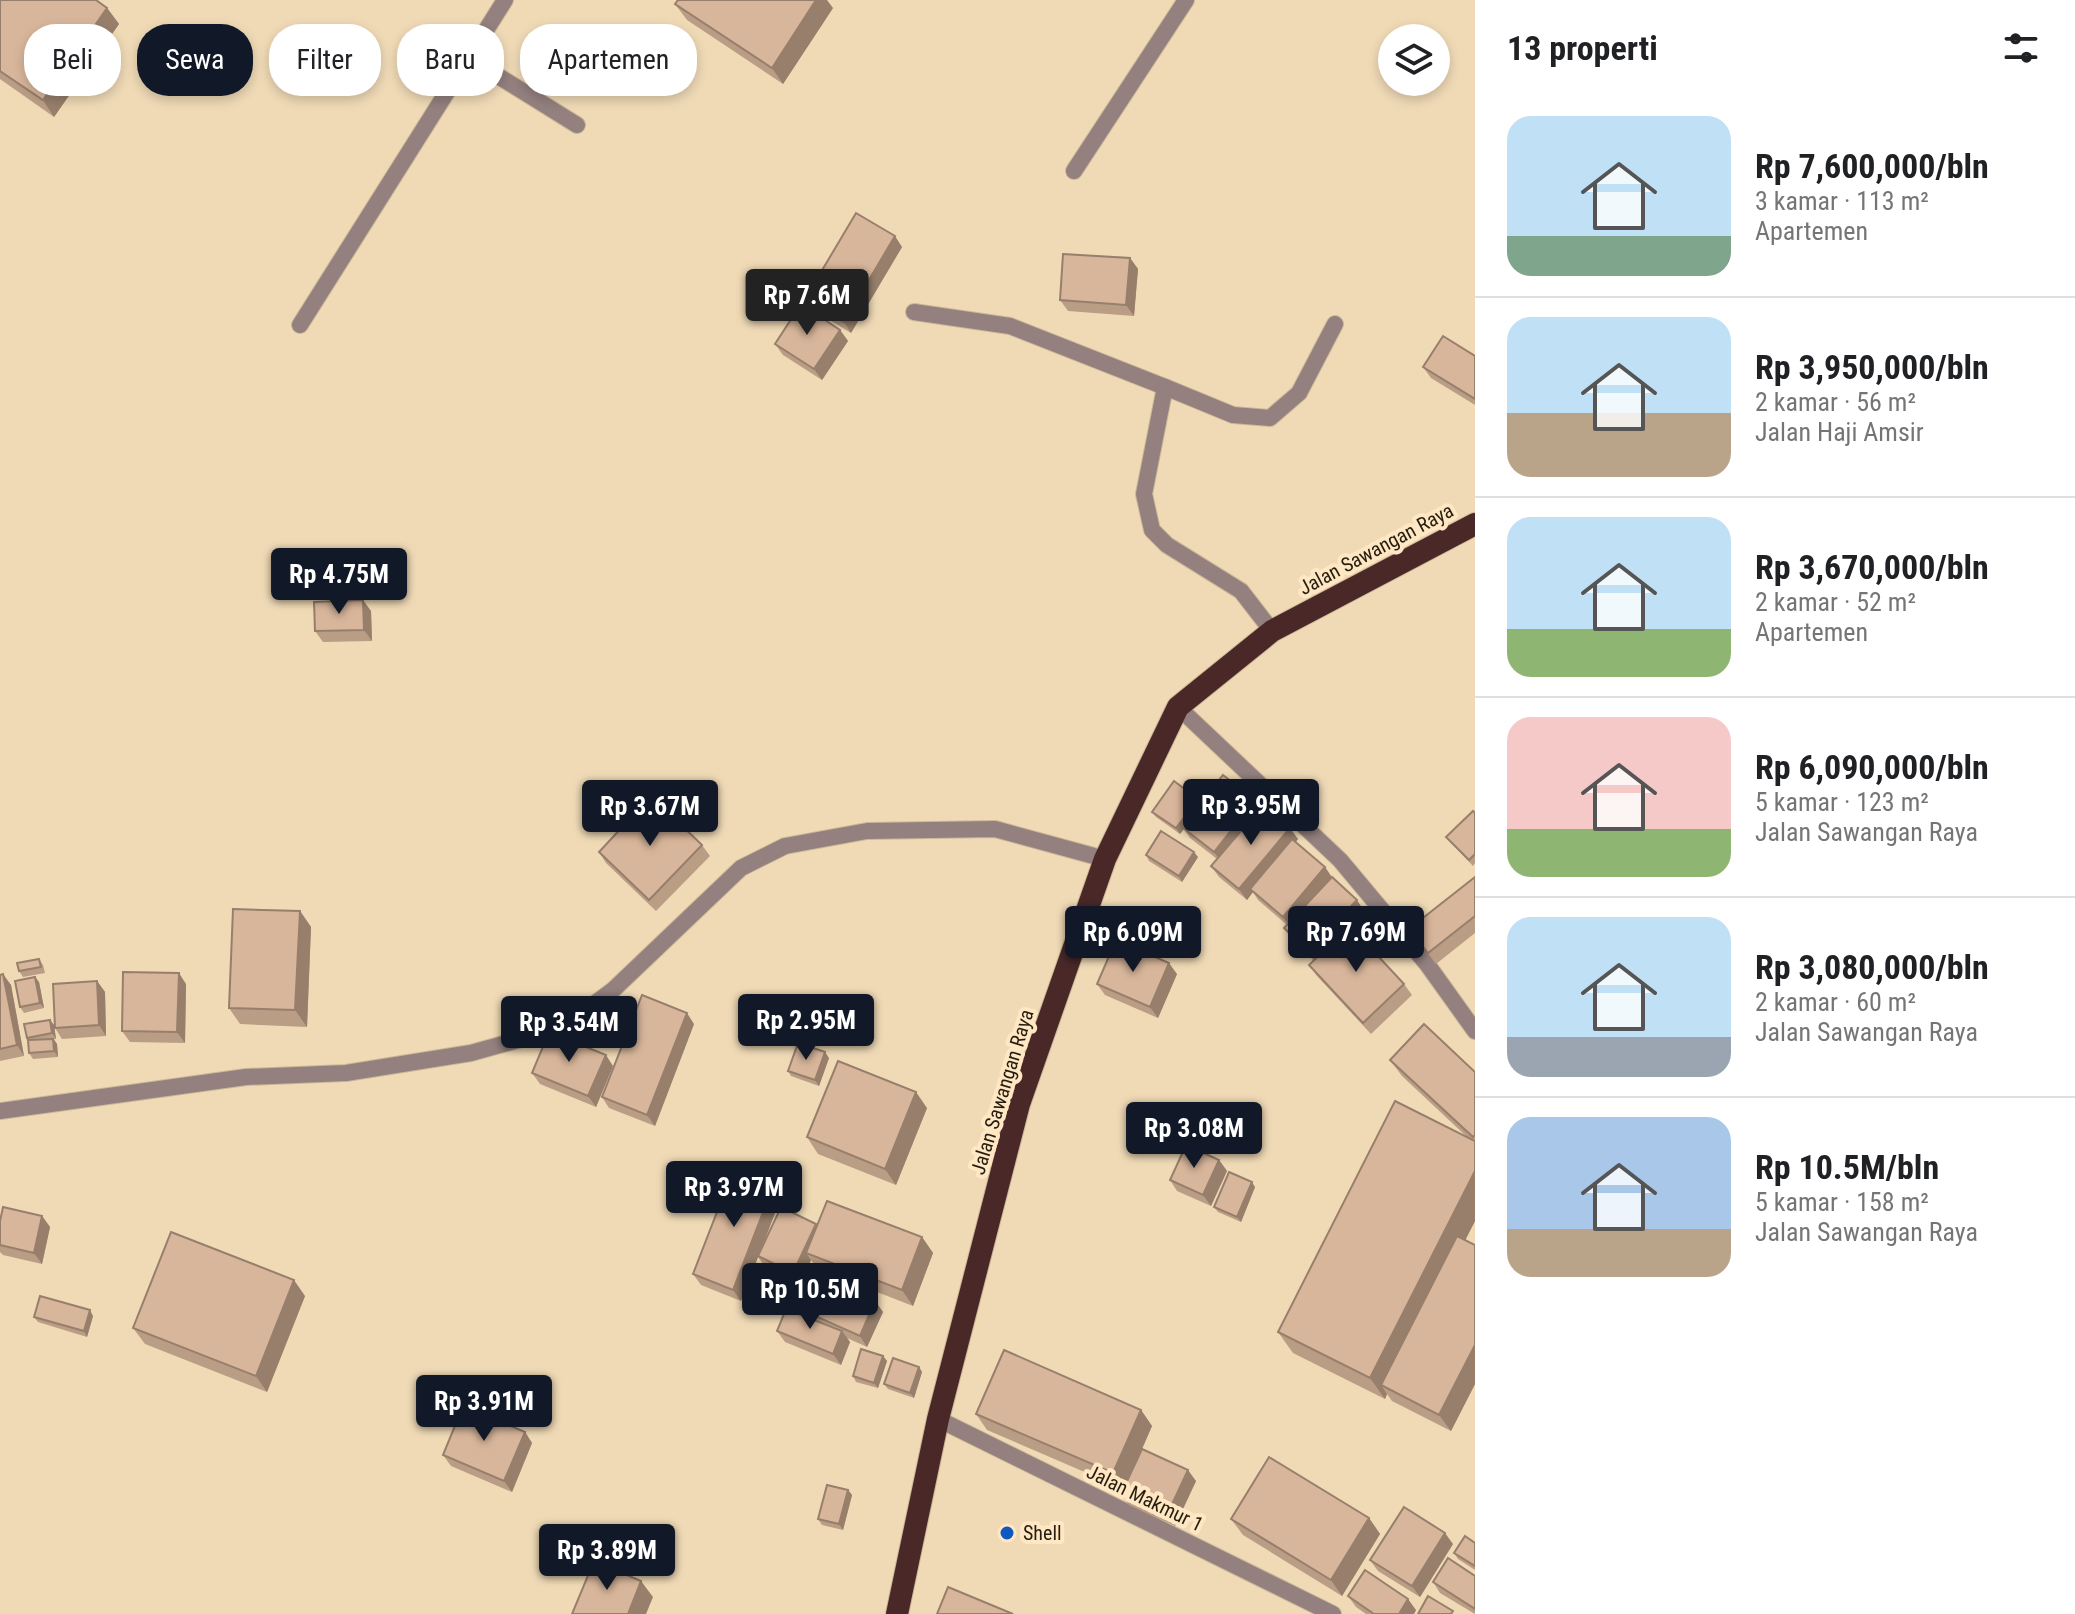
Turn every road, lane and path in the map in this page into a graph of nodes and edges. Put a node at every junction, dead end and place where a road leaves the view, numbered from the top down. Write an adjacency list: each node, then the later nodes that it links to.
1 (505, 0): 3 (street)
2 (1186, 0): 7 (street)
3 (490, 24)
4 (504, 80): 6 (street)
5 (445, 96): 10 (street)
6 (577, 125)
7 (1074, 171)
8 (914, 312): 11 (street)
9 (1335, 324): 11 (street)
10 (300, 325)
11 (1165, 387): 13 (street)
12 (1475, 524): 13 (highway, Jalan Sawangan Raya)
13 (1272, 631): 14 (highway, Jalan Sawangan Raya)
14 (1178, 707): 15 (highway, Jalan Sawangan Raya); 16 (street)
15 (1105, 859): 17 (street); 18 (highway, Jalan Sawangan Raya)
16 (1475, 1031)
17 (0, 1111)
18 (938, 1419): 19 (highway, Jalan Sawangan Raya); 20 (street, Jalan Makmur 1)
19 (897, 1614)
20 (1333, 1614)

